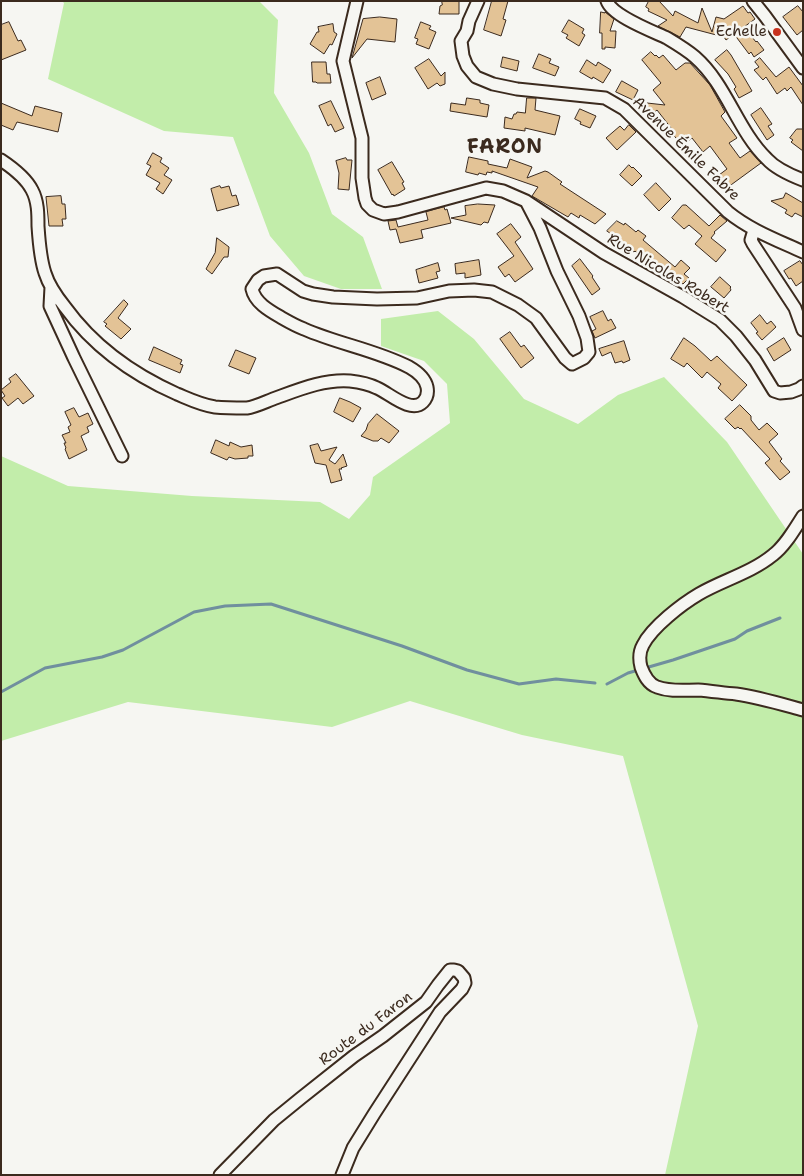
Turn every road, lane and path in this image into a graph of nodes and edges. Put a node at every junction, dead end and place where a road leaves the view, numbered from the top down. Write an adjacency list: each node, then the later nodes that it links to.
1 (357, 1): 8 (street, Rue Nicolas Robert)
2 (478, 1): 9 (street, Avenue Émile Fabre)
3 (607, 1): 7 (street)
4 (753, 1): 5 (street)
5 (803, 68)
6 (1, 160): 11 (street)
7 (803, 180)
8 (526, 201): 11 (street); 13 (street, Rue Nicolas Robert)
9 (754, 230): 10 (street, Avenue Émile Fabre); 12 (street)
10 (803, 252)
11 (51, 287): 14 (street)
12 (803, 330)
13 (803, 386)
14 (122, 456)
15 (803, 516): 16 (street)
16 (803, 710)
17 (220, 1175): 18 (street, Route du Faron)
18 (342, 1175)

